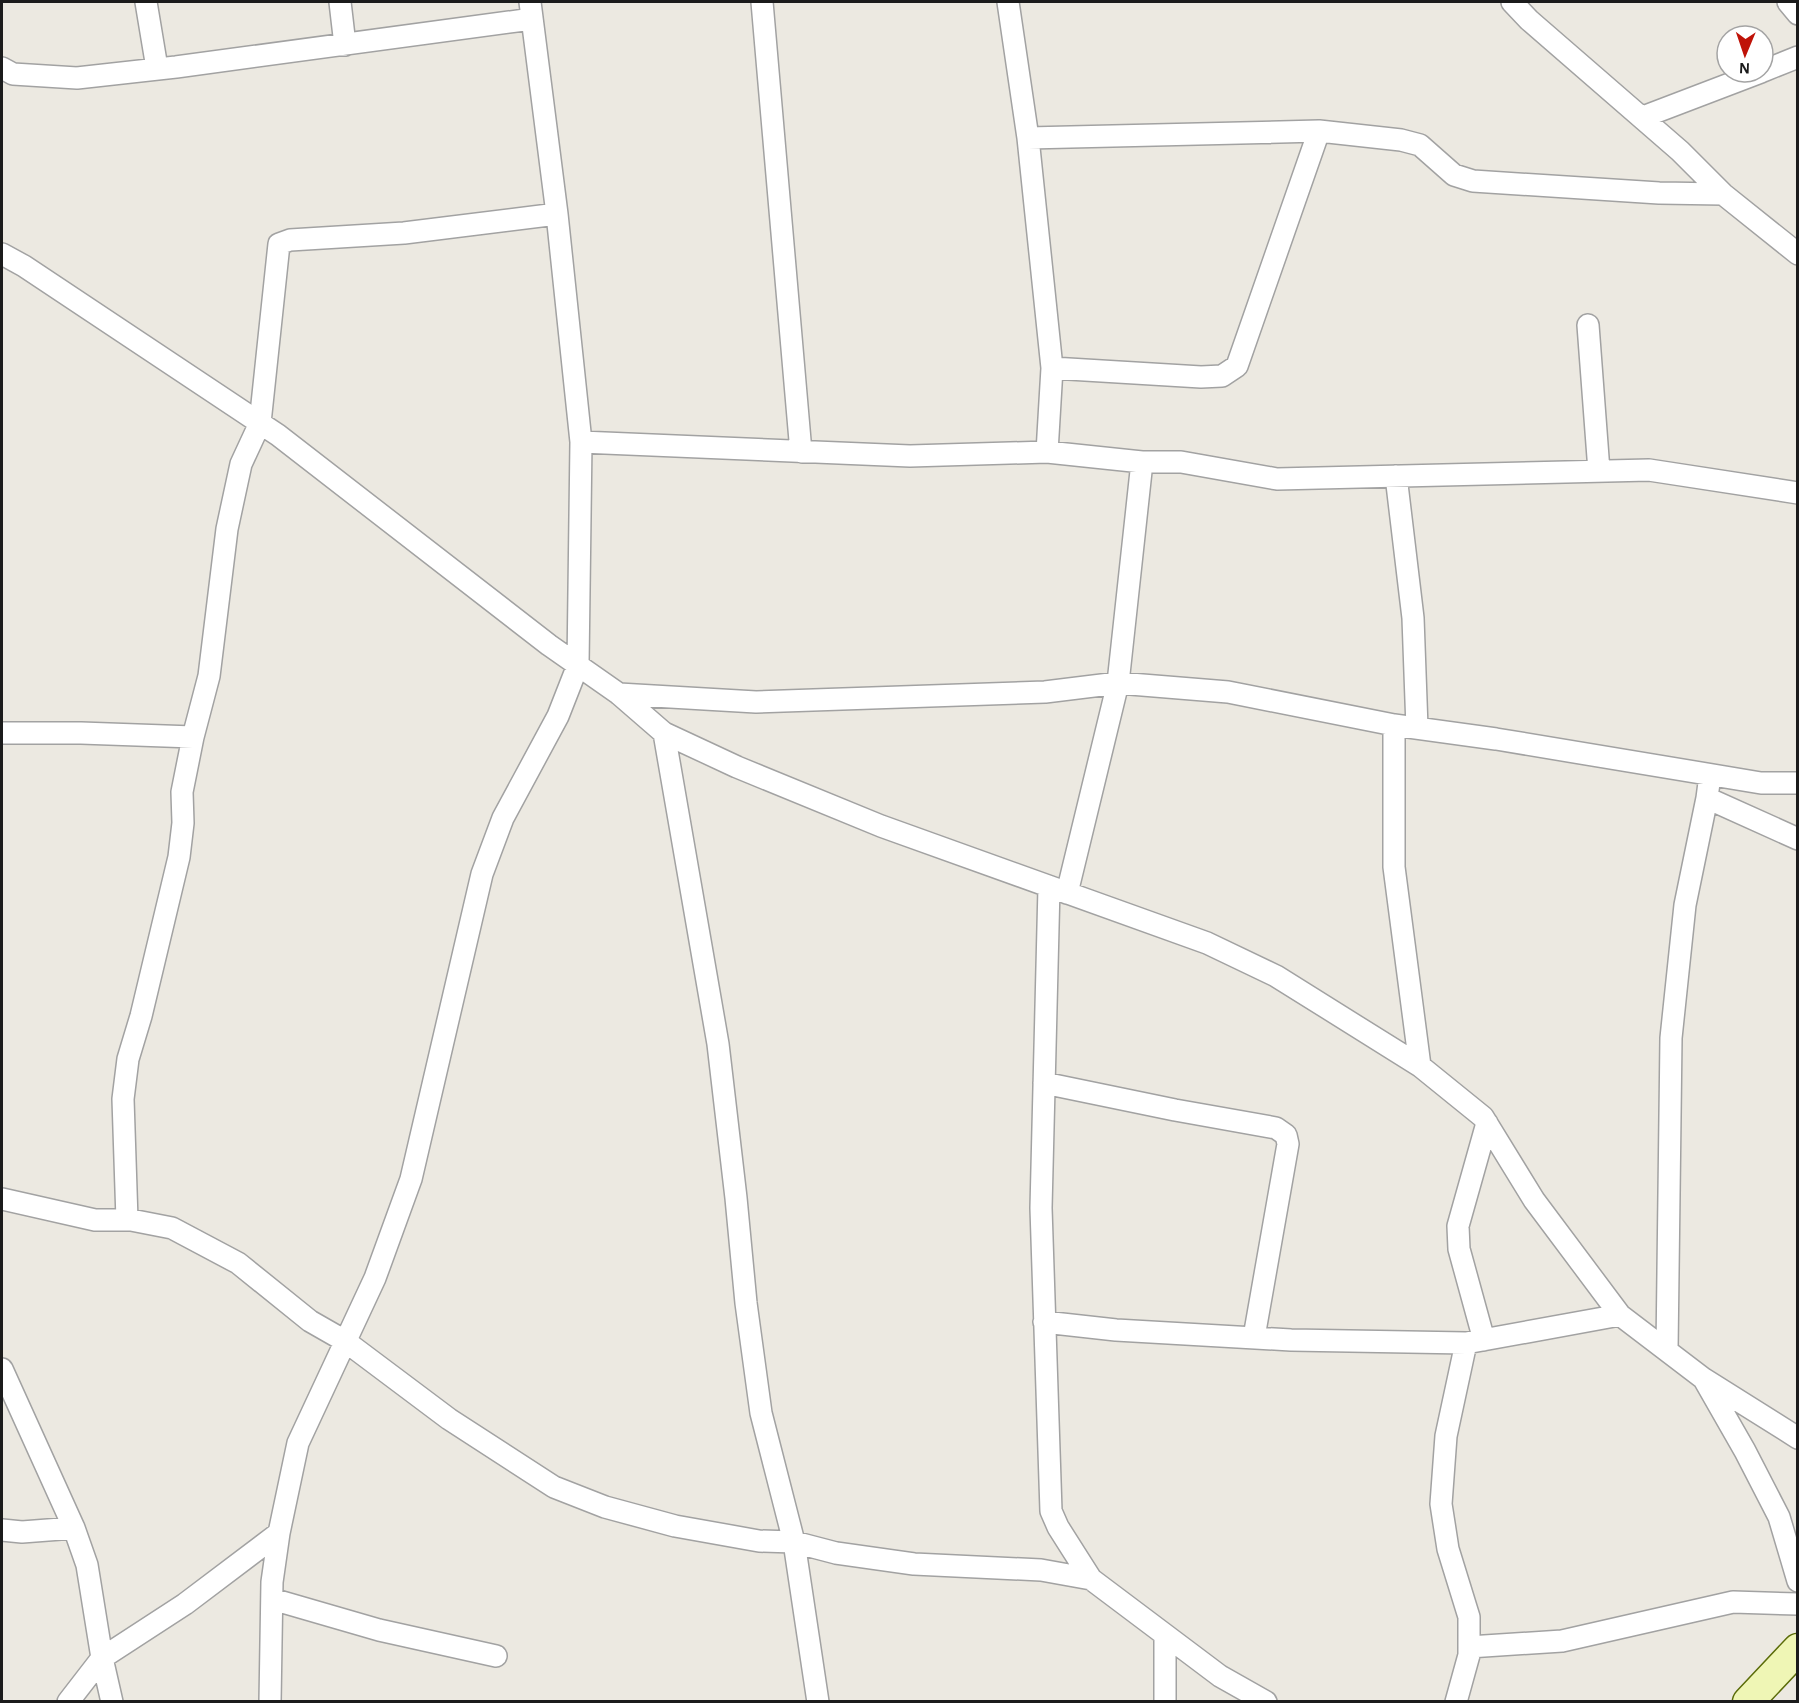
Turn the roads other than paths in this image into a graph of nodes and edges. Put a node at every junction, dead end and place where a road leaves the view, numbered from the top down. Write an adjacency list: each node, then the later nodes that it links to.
1 (146, 2): 13 (street)
2 (340, 2): 9 (street)
3 (762, 2): 26 (street)
4 (1008, 2): 17 (street)
5 (1512, 2): 15 (street)
6 (1788, 2): 8 (street)
7 (531, 10): 9 (street); 19 (street)
8 (1797, 14)
9 (345, 45): 13 (street)
10 (1797, 57): 11 (street)
11 (1775, 66)
12 (2, 68): 13 (street)
13 (157, 68)
14 (1730, 84): 15 (street)
15 (1642, 117): 18 (street)
16 (1319, 131): 17 (street); 18 (street); 23 (street)
17 (1028, 138): 23 (street)
18 (1723, 194): 21 (street)
19 (557, 214): 24 (street); 25 (street)
20 (2, 254): 24 (street)
21 (1797, 254)
22 (1588, 325): 29 (street)
23 (1052, 368): 27 (street)
24 (260, 423): 32 (street); 39 (street)
25 (581, 442): 26 (street); 32 (street)
26 (801, 452): 27 (street)
27 (1047, 452): 28 (street)
28 (1142, 462): 30 (street); 33 (street)
29 (1599, 471): 30 (street); 31 (street)
30 (1396, 476): 36 (street)
31 (1797, 493)
32 (578, 665): 34 (street); 53 (street)
33 (1118, 683): 34 (street); 35 (street); 44 (street)
34 (619, 694): 38 (street)
35 (1394, 725): 36 (street); 45 (street)
36 (1417, 728): 40 (street)
37 (2, 733): 39 (street)
38 (664, 733): 44 (street); 62 (street)
39 (193, 737): 49 (street)
40 (1710, 775): 41 (street); 42 (street)
41 (1797, 783)
42 (1707, 798): 43 (street); 55 (street)
43 (1797, 839)
44 (1058, 890): 45 (street); 46 (street)
45 (1420, 1066): 47 (street)
46 (1044, 1083): 51 (street); 52 (street)
47 (1487, 1123): 50 (street); 54 (street)
48 (2, 1198): 49 (street)
49 (127, 1220): 53 (street)
50 (1620, 1315): 54 (street); 55 (street)
51 (1044, 1322): 52 (street); 63 (street)
52 (1254, 1337): 54 (street)
53 (345, 1341): 61 (street); 62 (street)
54 (1475, 1342): 68 (street)
55 (1667, 1350): 57 (street)
56 (2, 1370): 59 (street)
57 (1704, 1379): 58 (street); 64 (street)
58 (1797, 1438)
59 (74, 1528): 60 (street); 71 (street)
60 (2, 1530)
61 (279, 1533): 65 (street); 71 (street)
62 (794, 1542): 63 (street); 75 (street)
63 (1091, 1580): 67 (street)
64 (1797, 1581)
65 (272, 1599): 70 (street); 74 (street)
66 (1797, 1604): 68 (street)
67 (1165, 1635): 76 (street); 77 (street)
68 (1469, 1647): 78 (street)
69 (1797, 1649): 79 (street)
70 (496, 1656)
71 (102, 1658): 72 (street); 73 (street)
72 (68, 1701)
73 (112, 1701)
74 (270, 1701)
75 (818, 1701)
76 (1165, 1701)
77 (1266, 1701)
78 (1456, 1701)
79 (1748, 1701)

